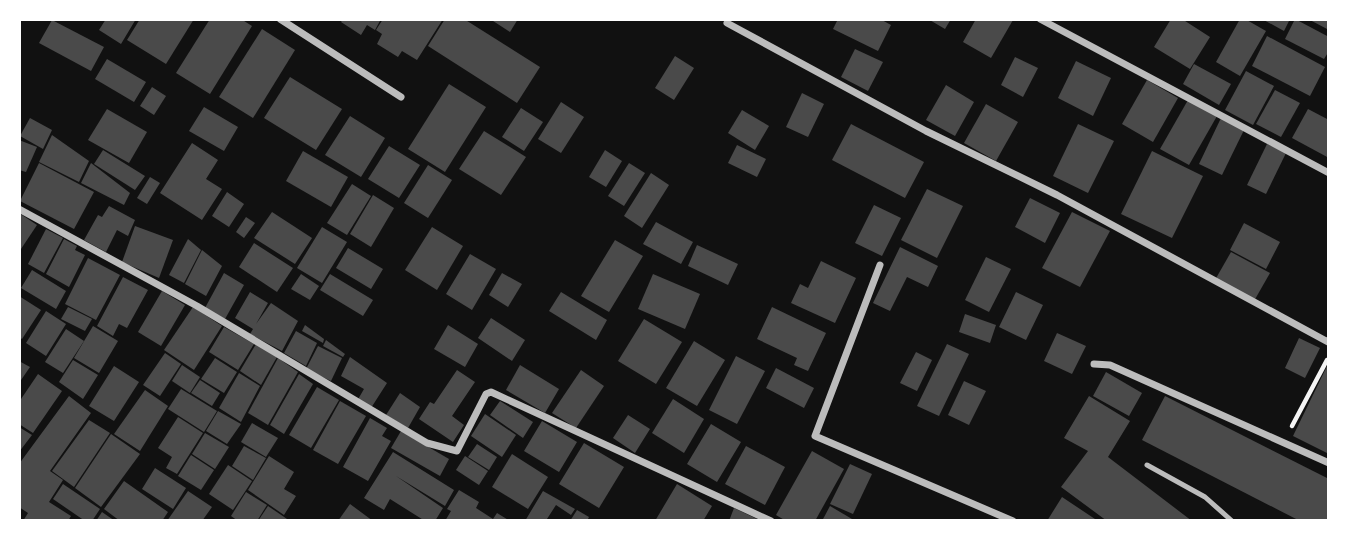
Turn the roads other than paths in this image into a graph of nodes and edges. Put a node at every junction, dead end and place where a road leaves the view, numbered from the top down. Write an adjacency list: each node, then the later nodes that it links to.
1 (281, 19): 4 (street)
2 (1040, 19): 5 (street)
3 (727, 23): 8 (street)
4 (401, 97)
5 (1329, 173)
6 (19, 209): 12 (street)
7 (880, 265): 13 (street)
8 (1328, 341)
9 (1094, 364): 10 (street)
10 (1329, 463)
11 (1147, 465): 14 (lane)
12 (771, 521)
13 (1013, 521)
14 (1232, 521)

